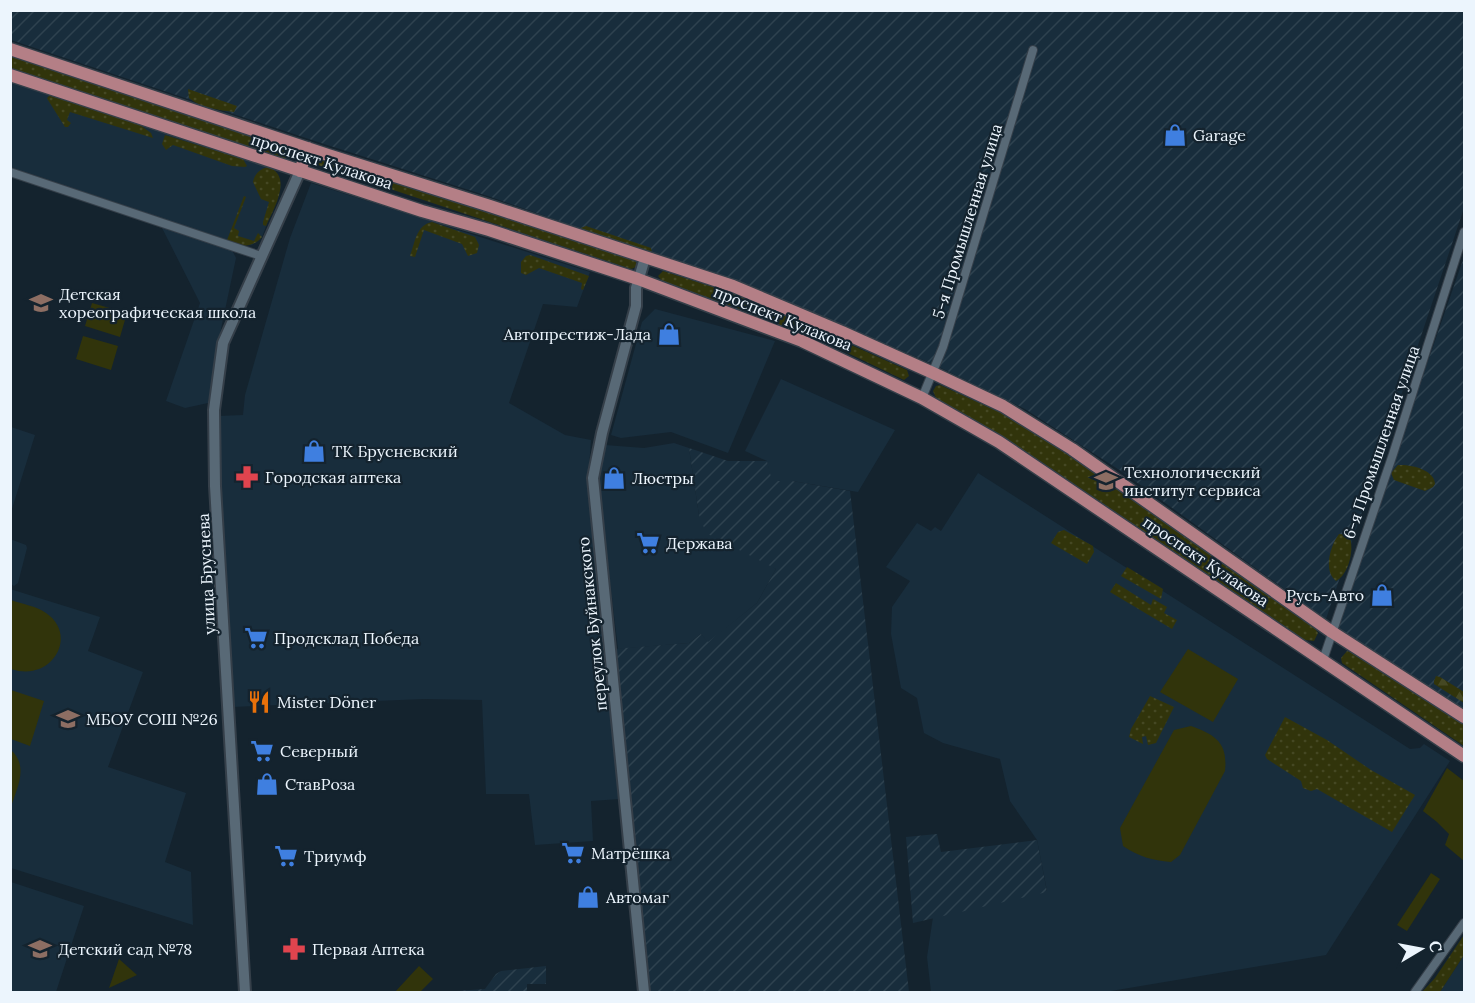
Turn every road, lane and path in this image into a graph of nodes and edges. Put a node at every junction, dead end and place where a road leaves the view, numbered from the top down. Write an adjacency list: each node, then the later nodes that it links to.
1 (10, 49): 4 (main road, проспект Кулакова)
2 (1033, 50): 11 (street, 5-я Промышленная улица)
3 (10, 75): 5 (main road, проспект Кулакова)
4 (308, 148): 5 (main road); 9 (main road, проспект Кулакова)
5 (300, 171): 8 (street, улица Бруснева); 10 (main road, проспект Кулакова)
6 (10, 172): 8 (street)
7 (1464, 232): 13 (street, 6-я Промышленная улица)
8 (261, 256): 18 (street, улица Бруснева)
9 (645, 258): 10 (street, переулок Буйнакского); 11 (main road, проспект Кулакова)
10 (638, 279): 12 (main road, проспект Кулакова); 19 (street, переулок Буйнакского)
11 (933, 373): 12 (street, 5-я Промышленная улица); 13 (main road, проспект Кулакова)
12 (922, 398): 14 (main road, проспект Кулакова)
13 (1332, 632): 14 (street, 6-я Промышленная улица); 15 (main road, проспект Кулакова)
14 (1323, 660): 16 (main road, проспект Кулакова)
15 (1464, 717)
16 (1464, 756)
17 (1464, 923): 20 (street)
18 (245, 993)
19 (644, 993)
20 (1415, 993)

